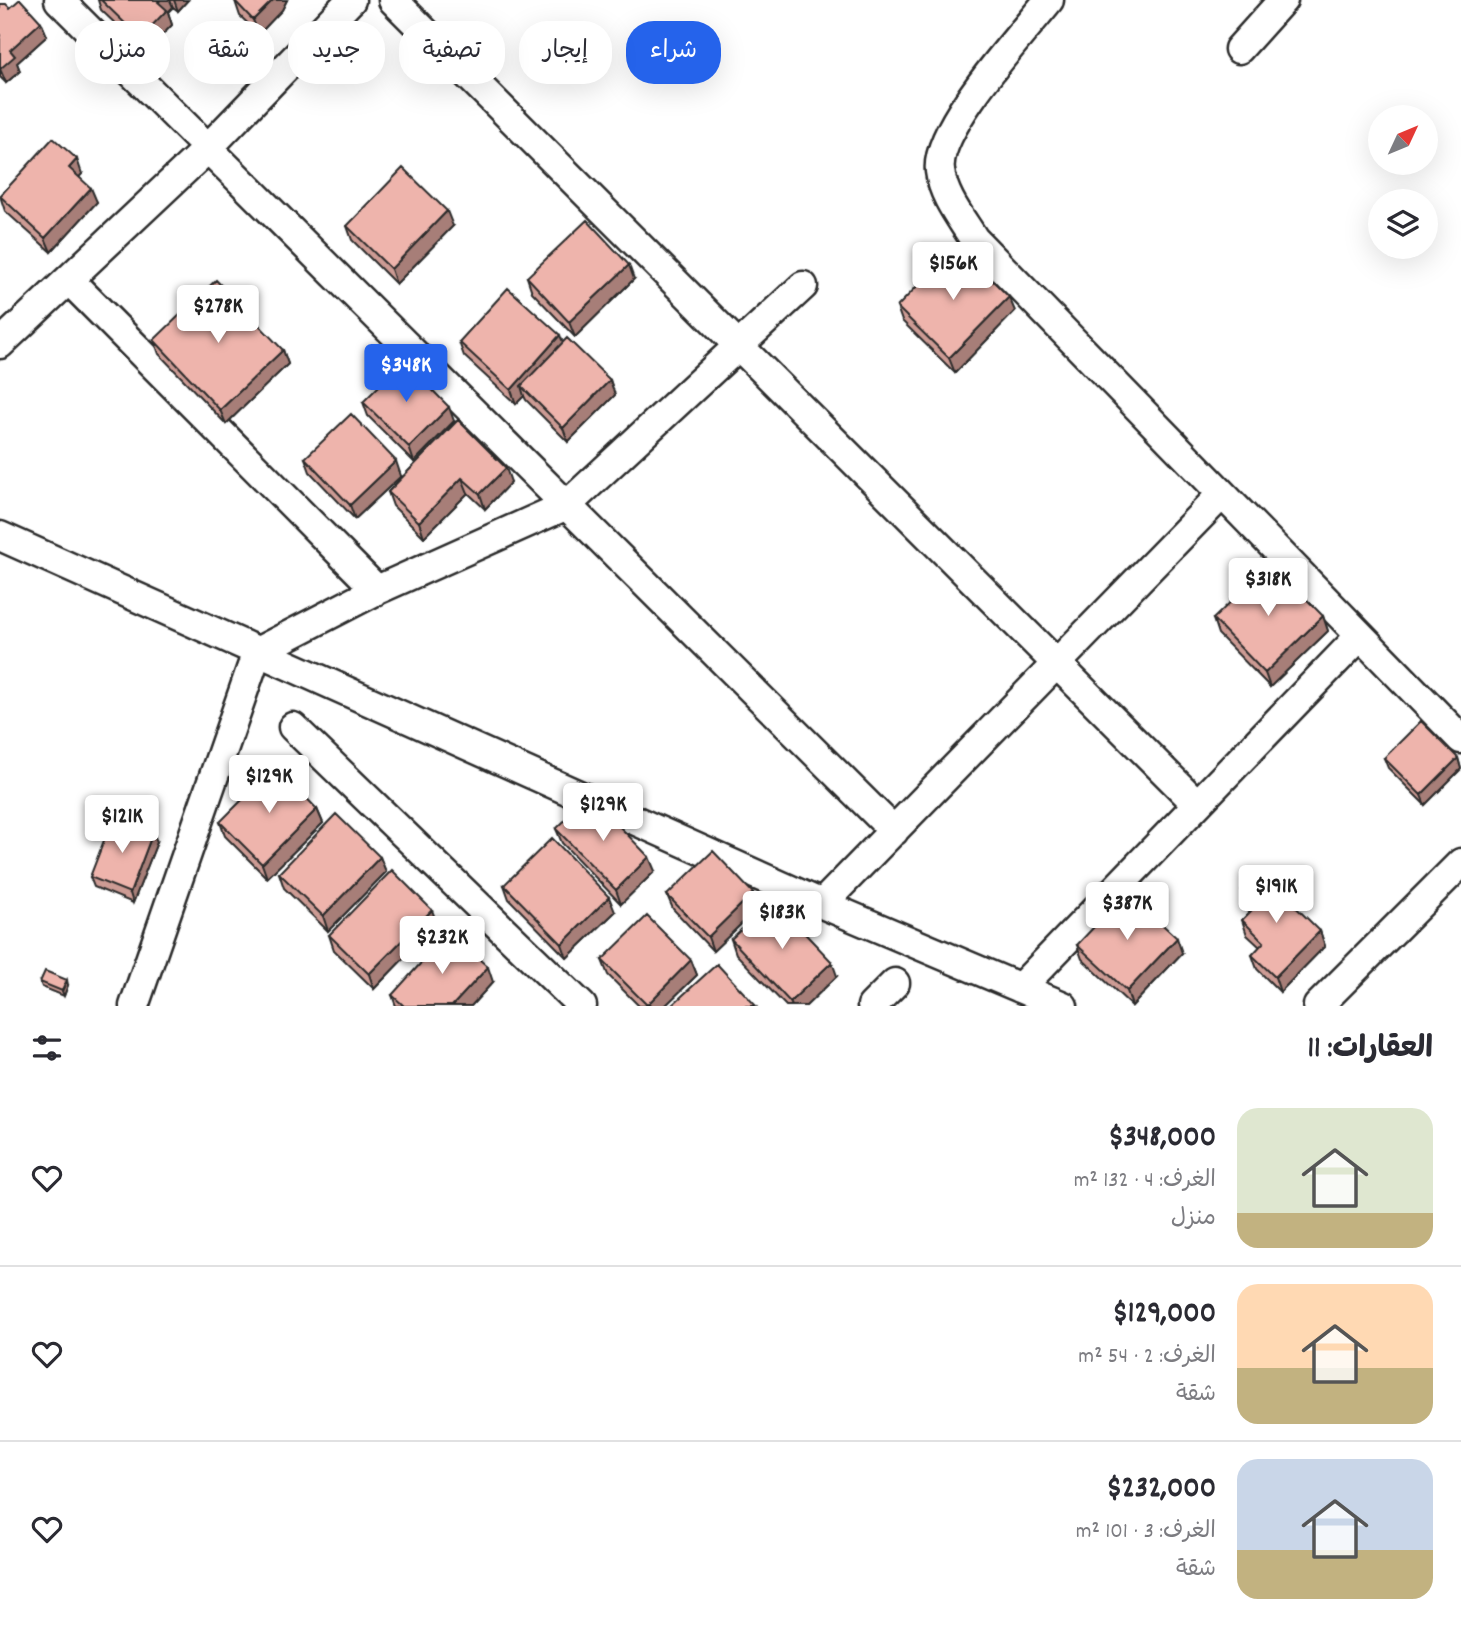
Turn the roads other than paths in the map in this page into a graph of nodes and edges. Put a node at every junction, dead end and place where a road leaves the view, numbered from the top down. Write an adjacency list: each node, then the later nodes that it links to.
1 (59, 0): 7 (street)
2 (351, 0): 7 (street)
3 (393, 0): 11 (street)
4 (1049, 0): 12 (street)
5 (1283, 0): 6 (street)
6 (1239, 50)
7 (208, 148): 8 (street); 13 (street)
8 (69, 280): 10 (street); 15 (street)
9 (803, 286): 11 (street)
10 (0, 344)
11 (739, 346): 13 (street); 18 (street)
12 (1222, 494): 16 (street); 18 (street)
13 (566, 505): 15 (street); 22 (street)
14 (0, 536): 17 (street)
15 (377, 590): 17 (street)
16 (1360, 636): 20 (street); 21 (street)
17 (257, 652): 24 (street); 27 (street)
18 (1057, 663): 21 (street); 22 (street)
19 (293, 727): 28 (street)
20 (1461, 739)
21 (1197, 804): 26 (street)
22 (894, 831): 24 (street)
23 (1461, 863): 31 (street)
24 (822, 904): 26 (street)
25 (895, 983): 29 (street)
26 (1020, 988): 30 (street)
27 (144, 1000)
28 (582, 1006)
29 (872, 1006)
30 (1063, 1006)
31 (1318, 1006)

